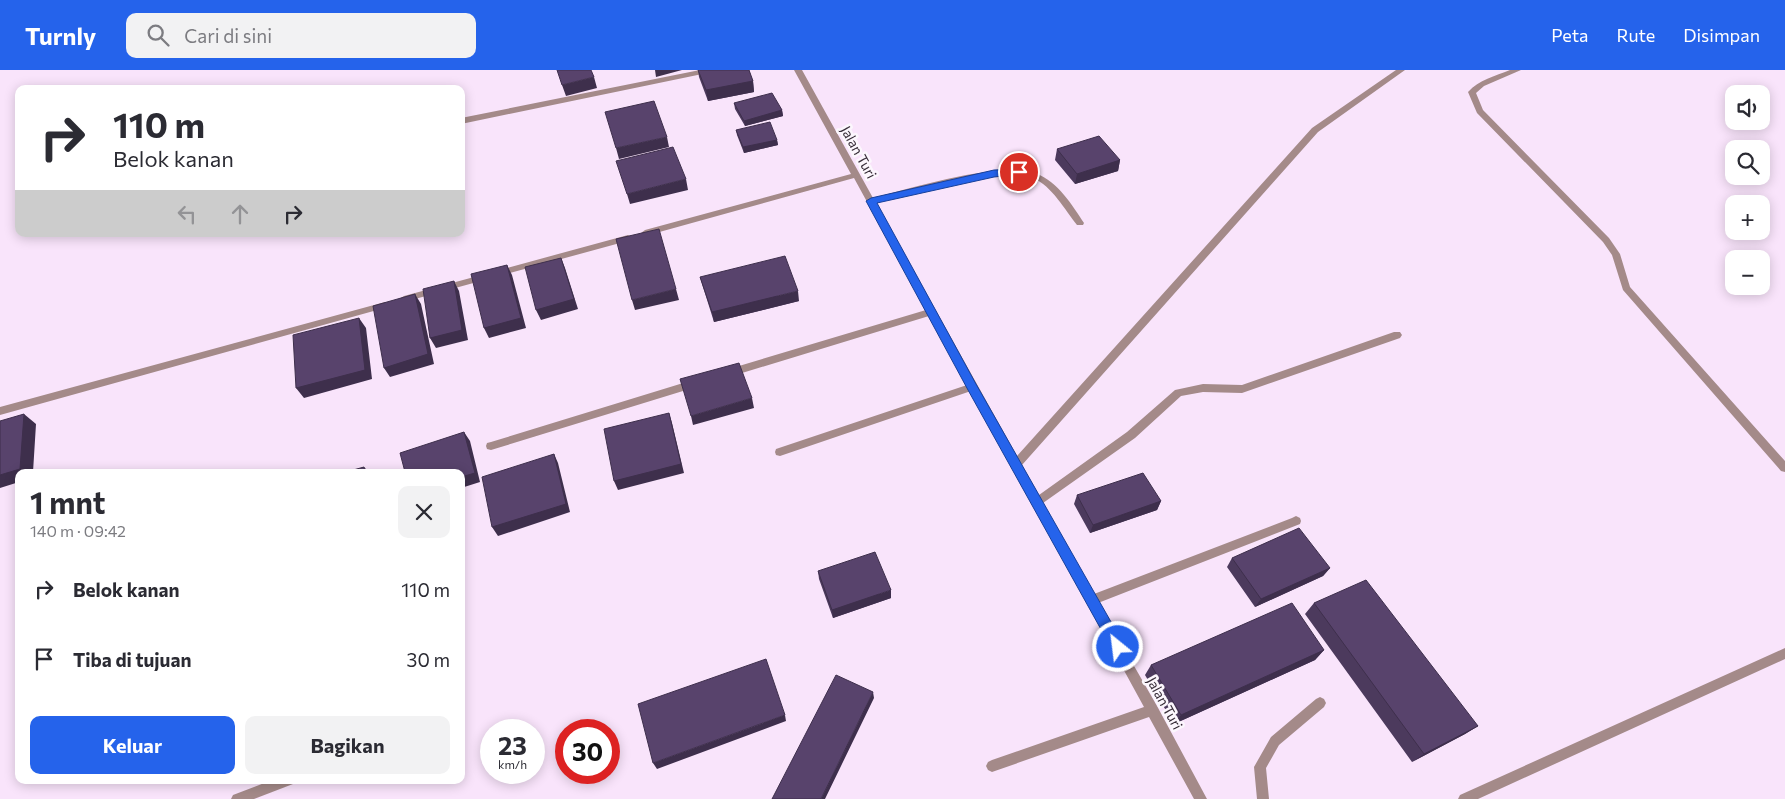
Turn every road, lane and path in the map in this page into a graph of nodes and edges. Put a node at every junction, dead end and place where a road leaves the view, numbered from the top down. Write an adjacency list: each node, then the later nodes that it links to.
1 (712, 70): 5 (street)
2 (798, 70): 6 (street, Jalan Turi)
3 (1401, 70): 15 (street)
4 (1517, 70): 16 (street)
5 (465, 120)
6 (856, 175): 7 (street, Jalan Turi); 12 (street)
7 (871, 201): 8 (street); 9 (street, Jalan Turi)
8 (1080, 223)
9 (931, 312): 11 (street, Jalan Turi); 13 (street)
10 (1397, 336): 17 (street)
11 (972, 387): 14 (street); 15 (street, Jalan Turi)
12 (0, 411)
13 (491, 446)
14 (780, 452)
15 (1016, 464): 17 (street, Jalan Turi)
16 (1785, 468)
17 (1037, 502): 19 (street, Jalan Turi)
18 (1296, 521): 19 (street)
19 (1092, 600): 22 (street, Jalan Turi)
20 (1785, 653): 28 (street)
21 (1320, 703): 27 (street)
22 (1153, 710): 23 (street); 26 (street, Jalan Turi)
23 (992, 766)
24 (278, 784): 25 (street)
25 (237, 799)
26 (1202, 799)
27 (1263, 799)
28 (1464, 799)

